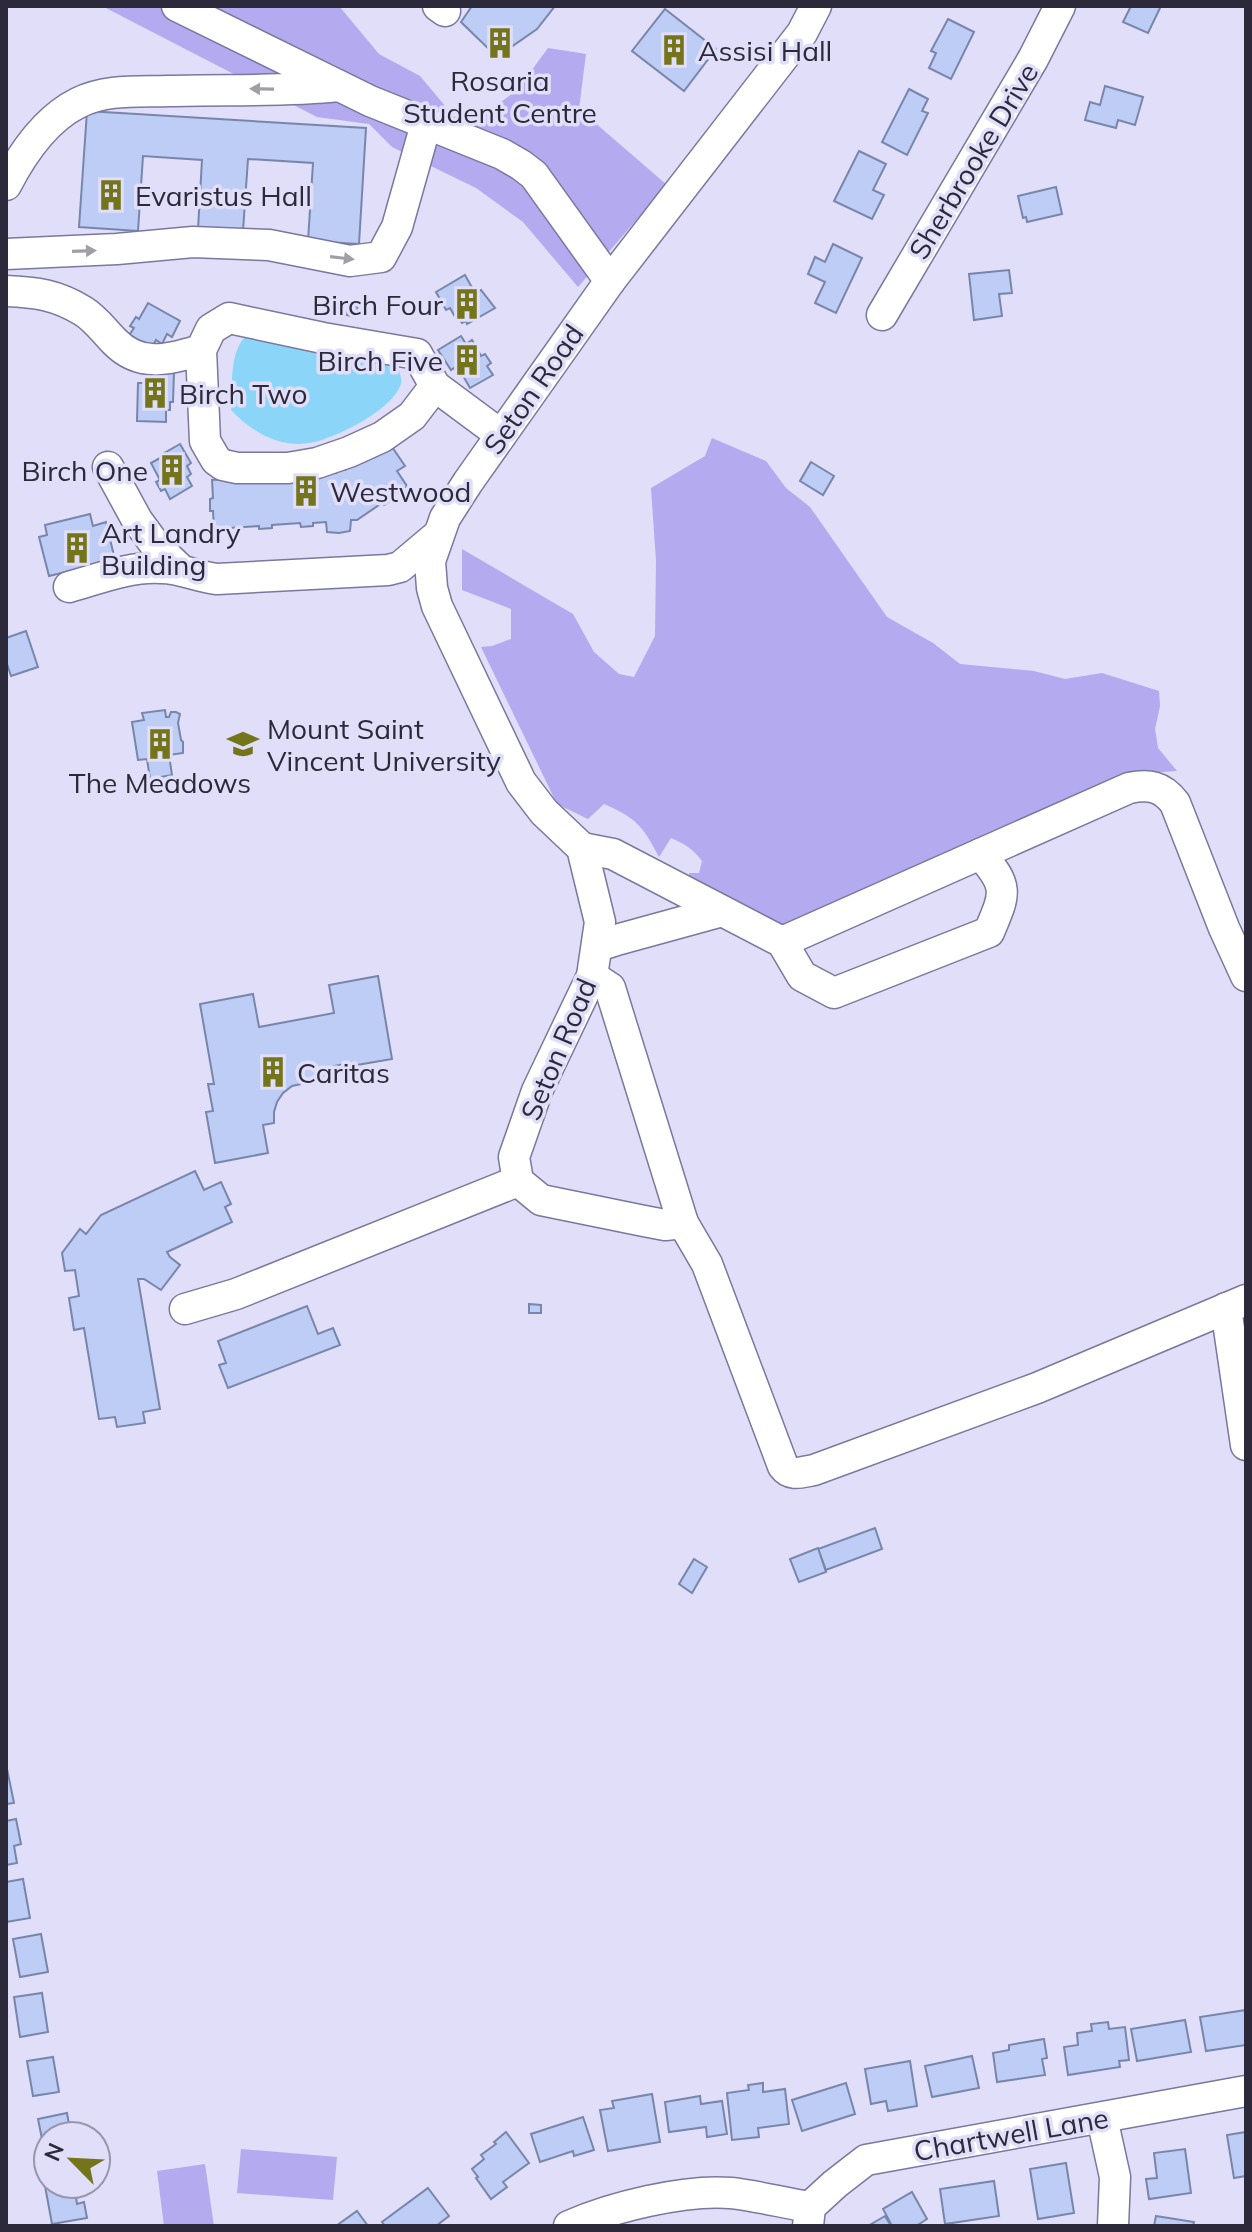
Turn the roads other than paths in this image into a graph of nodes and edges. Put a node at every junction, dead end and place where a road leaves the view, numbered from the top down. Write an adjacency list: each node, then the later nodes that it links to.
1 (177, 6): 4 (street)
2 (816, 6): 9 (street, Seton Road)
3 (1060, 6): 11 (street, Sherbrooke Drive)
4 (209, 13): 5 (street)
5 (339, 86): 6 (street); 7 (street, one-way to 7)
6 (426, 124): 8 (street, one-way to 6); 9 (street)
7 (6, 185)
8 (6, 254)
9 (610, 281): 14 (street, Seton Road)
10 (6, 291): 12 (street)
11 (882, 315)
12 (201, 350): 13 (street); 13 (street)
13 (435, 386): 14 (street)
14 (501, 435): 16 (street, Seton Road)
15 (108, 467): 18 (street)
16 (438, 535): 17 (street); 20 (street, Seton Road)
17 (400, 567): 18 (street); 20 (street)
18 (181, 570): 19 (street)
19 (69, 587)
20 (432, 588): 21 (street, Seton Road)
21 (582, 848): 23 (street); 25 (street, Seton Road)
22 (980, 854): 24 (street); 24 (street); 27 (street)
23 (722, 911): 24 (street); 25 (street)
24 (782, 942)
25 (598, 946): 26 (street, Seton Road)
26 (592, 976): 28 (street, Seton Road); 29 (street)
27 (1246, 976)
28 (516, 1169): 29 (street); 31 (street)
29 (683, 1223): 30 (street)
30 (1236, 1304): 32 (street)
31 (185, 1309)
32 (1246, 1445)
33 (1246, 2091): 34 (street, Chartwell Lane)
34 (1102, 2118): 35 (street, Chartwell Lane); 37 (street)
35 (809, 2217): 36 (street)
36 (569, 2226)
37 (1113, 2226)

